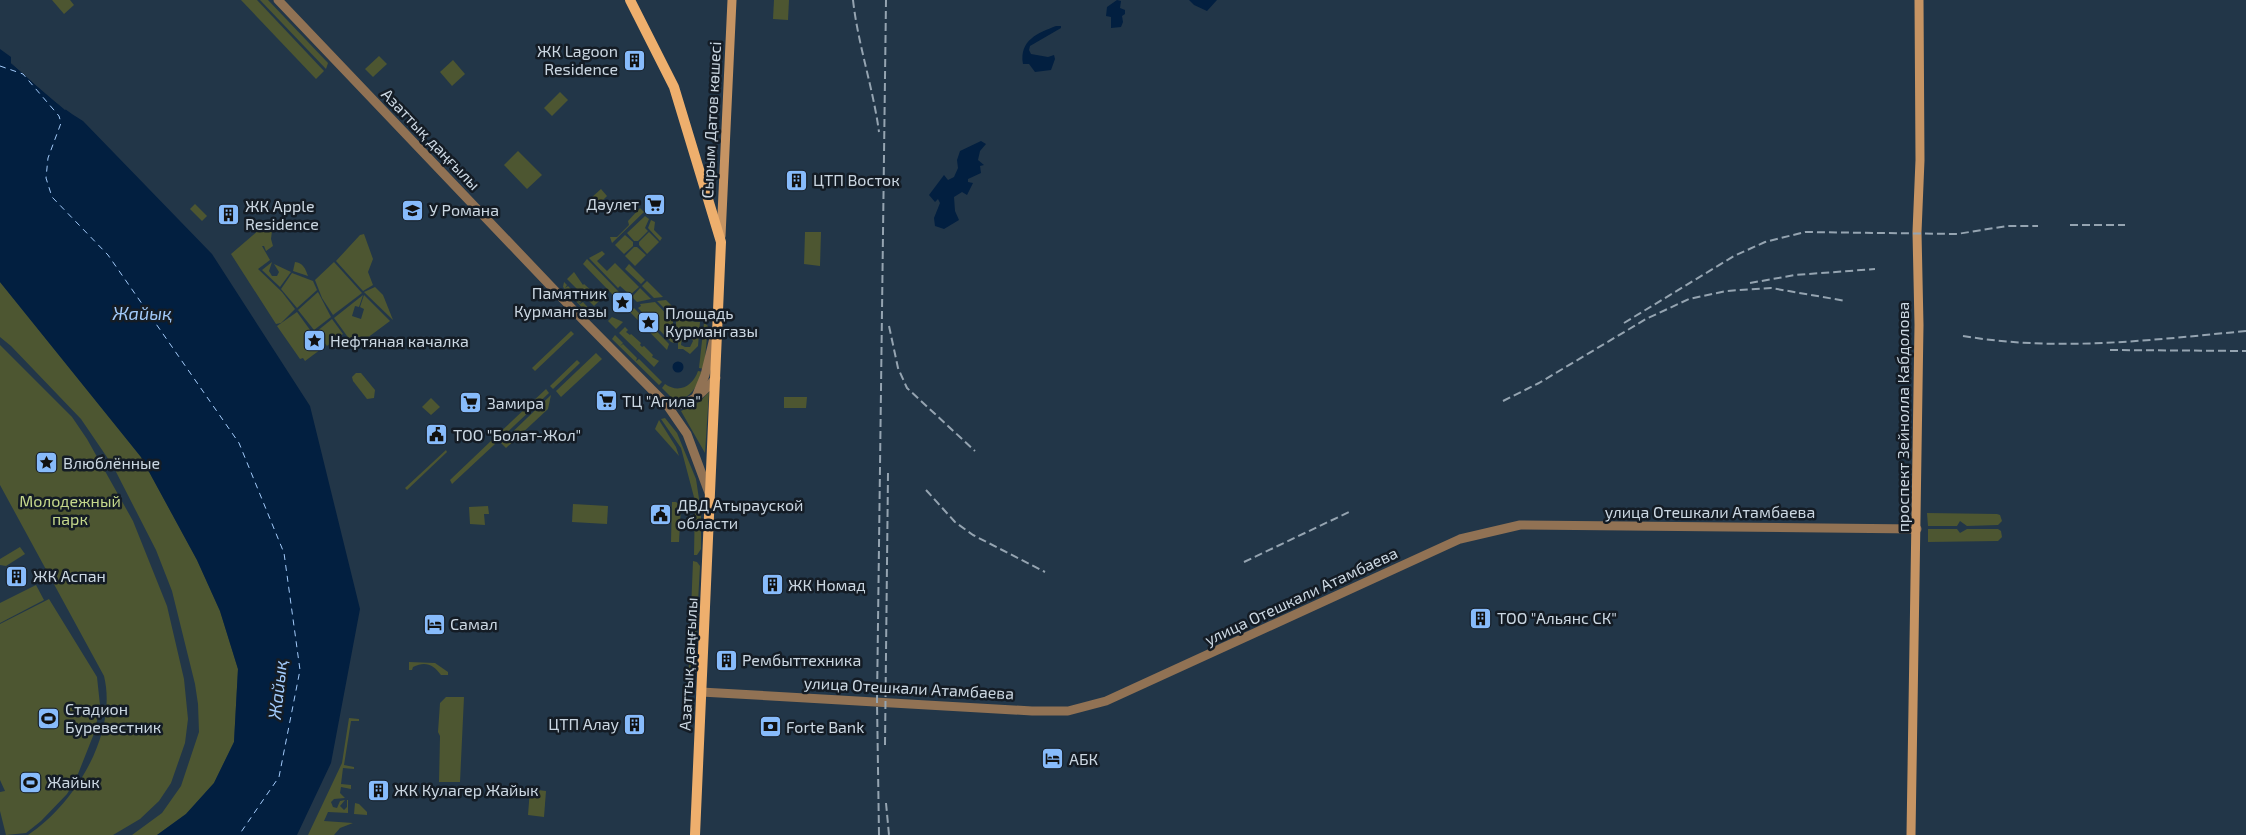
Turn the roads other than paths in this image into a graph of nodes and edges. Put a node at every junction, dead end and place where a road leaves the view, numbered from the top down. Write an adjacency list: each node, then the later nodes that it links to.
1 (278, 0): 9 (street, Азаттық даңғылы)
2 (630, 0): 5 (main road, Азаттық даңғылы)
3 (732, 0): 5 (main road, Сырым Датов көшесі)
4 (1919, 0): 11 (main road, проспект Зейнолла Кабдолова)
5 (721, 242): 6 (main road, Азаттық даңғылы)
6 (718, 322): 7 (main road, Азаттық даңғылы); 8 (street)
7 (716, 378): 8 (street); 10 (main road, Азаттық даңғылы)
8 (696, 397): 9 (street)
9 (668, 405): 10 (street, Азаттық даңғылы)
10 (709, 494): 12 (main road, Азаттық даңғылы)
11 (1917, 529): 12 (street, улица Отешкали Атамбаева); 14 (main road, проспект Зейнолла Кабдолова)
12 (701, 692): 13 (main road, Азаттық даңғылы)
13 (695, 835)
14 (1912, 835)

